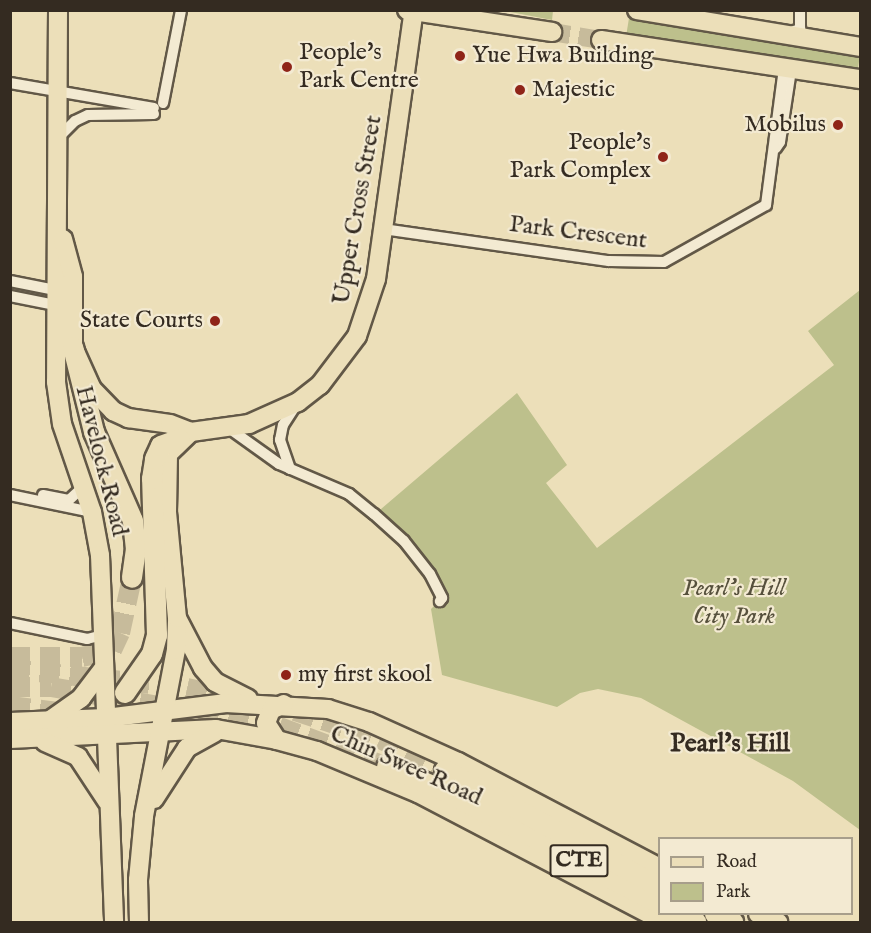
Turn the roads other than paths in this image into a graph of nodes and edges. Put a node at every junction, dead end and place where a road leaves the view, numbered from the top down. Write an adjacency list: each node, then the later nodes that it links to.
1 (58, 10): 17 (main road, Havelock Road)
2 (181, 10): 18 (street)
3 (637, 10): 8 (main road)
4 (800, 10): 10 (street)
5 (805, 10): 11 (street)
6 (412, 11): 7 (main road); 21 (main road, Upper Cross Street)
7 (473, 16): 9 (main road)
8 (714, 17): 10 (main road)
9 (552, 32)
10 (781, 35): 11 (main road)
11 (805, 38): 13 (main road)
12 (601, 40): 14 (main road)
13 (861, 46)
14 (788, 69): 15 (main road); 21 (street, Park Crescent)
15 (861, 80)
16 (10, 83): 17 (street)
17 (57, 93): 18 (street); 19 (main road, Havelock Road)
18 (157, 109): 19 (street)
19 (56, 139): 20 (main road, Havelock Road)
20 (60, 229): 24 (main road, Havelock Road); 25 (main road)
21 (383, 229): 26 (main road, Upper Cross Street)
22 (10, 281): 24 (street)
23 (10, 296): 24 (street)
24 (55, 298): 30 (main road, Havelock Road)
25 (74, 347): 28 (main road); 34 (highway)
26 (298, 402): 27 (main road, Upper Cross Street); 29 (street)
27 (227, 428): 28 (main road, Upper Cross Street); 29 (street)
28 (186, 436): 36 (main road); 40 (highway)
29 (291, 471): 35 (street)
30 (83, 487): 31 (street); 33 (main road, Havelock Road)
31 (10, 489)
32 (10, 495): 33 (street)
33 (92, 512): 38 (main road, Havelock Road)
34 (132, 578)
35 (440, 600)
36 (177, 618): 41 (main road); 43 (main road)
37 (10, 623): 38 (street)
38 (103, 635): 39 (main road, Havelock Road)
39 (102, 670): 44 (main road); 46 (main road, Havelock Road)
40 (125, 693)
41 (258, 703): 42 (main road, Chin Swee Road); 43 (main road, Chin Swee Road)
42 (284, 704): 51 (main road); 56 (main road, Chin Swee Road)
43 (166, 712): 46 (main road, Chin Swee Road); 48 (main road)
44 (49, 721): 45 (main road); 46 (main road)
45 (10, 722)
46 (106, 727): 48 (main road, Chin Swee Road); 49 (main road); 54 (main road, Havelock Road)
47 (231, 729): 48 (main road, Chin Swee Road); 51 (main road, Chin Swee Road); 55 (main road)
48 (162, 732): 55 (main road)
49 (31, 738): 50 (main road); 54 (main road)
50 (10, 739)
51 (277, 740): 64 (main road, Chin Swee Road)
52 (387, 767): 58 (highway, CTE)
53 (445, 770): 57 (highway, CTE)
54 (108, 803): 62 (main road, Havelock Road)
55 (144, 816): 63 (main road)
56 (658, 867)
57 (658, 886)
58 (658, 903)
59 (680, 915): 65 (highway)
60 (716, 915): 66 (highway)
61 (760, 915): 67 (main road)
62 (114, 922)
63 (139, 922)
64 (665, 922)
65 (696, 922)
66 (733, 922)
67 (778, 922)

